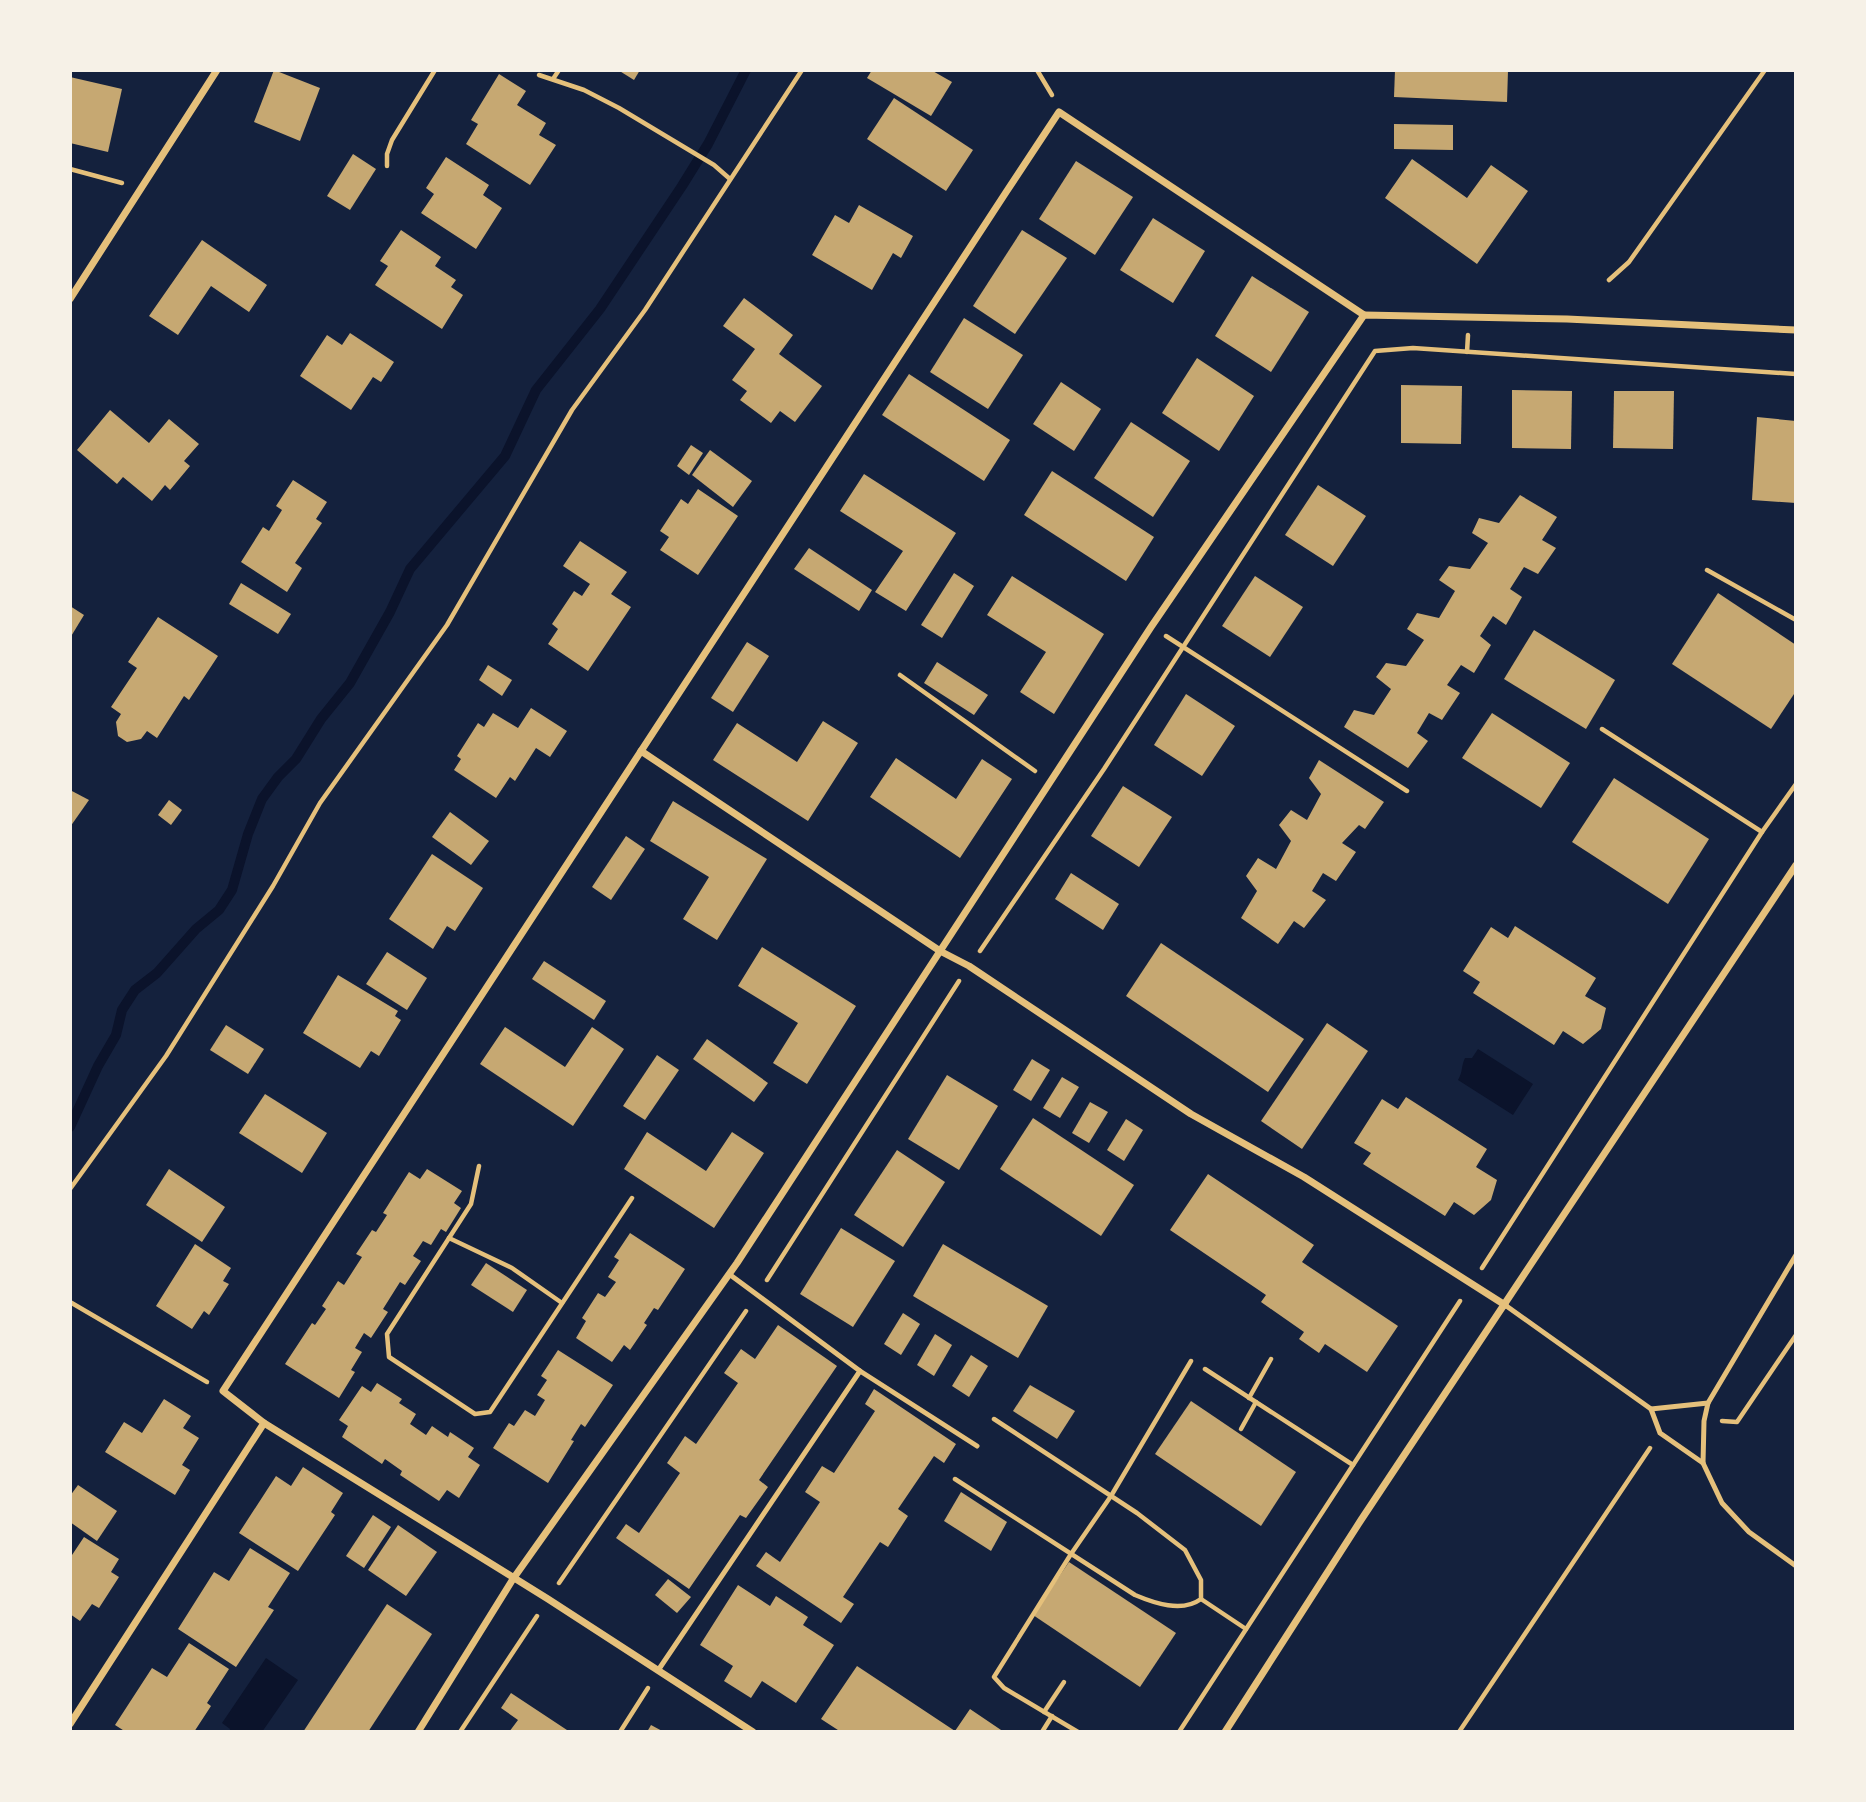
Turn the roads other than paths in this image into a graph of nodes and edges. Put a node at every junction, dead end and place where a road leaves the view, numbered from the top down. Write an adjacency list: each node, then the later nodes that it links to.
1 (217, 70): 2 (street)
2 (70, 299)
3 (1364, 315): 4 (street); 5 (street); 7 (street)
4 (1796, 330)
5 (641, 751): 7 (street); 14 (street)
6 (1796, 865): 10 (street)
7 (940, 951): 9 (street); 10 (street)
8 (1796, 1255): 12 (lane)
9 (729, 1274): 11 (lane); 18 (street)
10 (1505, 1305): 13 (lane); 23 (street)
11 (860, 1371): 15 (lane); 19 (lane)
12 (1708, 1403): 13 (lane); 16 (lane)
13 (1651, 1409): 16 (lane)
14 (264, 1423): 18 (street); 20 (street)
15 (976, 1446)
16 (1703, 1463): 17 (lane)
17 (1796, 1566)
18 (513, 1579): 19 (street); 21 (street)
19 (659, 1670): 22 (street)
20 (70, 1724)
21 (418, 1732)
22 (753, 1732)
23 (1225, 1732)

